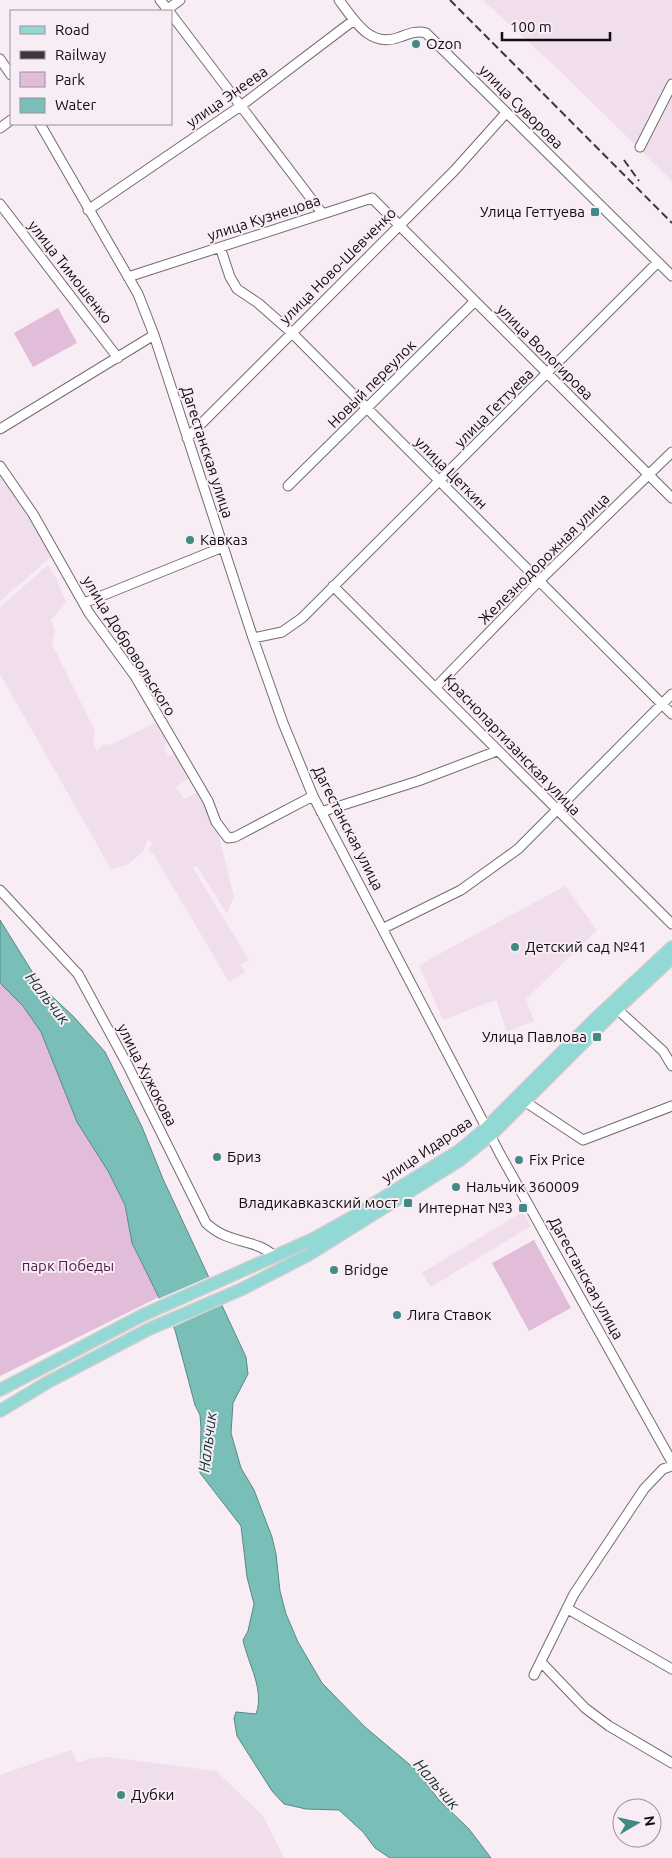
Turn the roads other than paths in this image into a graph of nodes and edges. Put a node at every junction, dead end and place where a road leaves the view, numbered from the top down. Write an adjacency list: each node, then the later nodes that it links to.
1 (180, 0): 3 (street)
2 (339, 0): 5 (street, улица Суворова)
3 (170, 10)
4 (172, 17): 9 (street)
5 (354, 20): 9 (street, улица Энеева); 10 (street, улица Суворова)
6 (0, 59): 7 (street)
7 (10, 74)
8 (672, 84): 12 (street)
9 (242, 105): 14 (street, улица Энеева); 15 (street)
10 (506, 113): 16 (street, улица Ново-Шевченко); 18 (street, улица Суворова)
11 (41, 125): 14 (street, Дагестанская улица)
12 (640, 147)
13 (0, 204): 24 (street, улица Тимошенко)
14 (88, 210): 20 (street, Дагестанская улица)
15 (322, 213): 16 (street, улица Кузнецова); 17 (street, улица Кузнецова)
16 (398, 225): 21 (street, улица Вологирова); 22 (street, улица Ново-Шевченко)
17 (220, 247): 20 (street, улица Кузнецова); 22 (street, улица Цеткин)
18 (658, 262): 19 (street, улица Суворова); 25 (street, улица Геттуева)
19 (672, 276)
20 (128, 277): 23 (street, Дагестанская улица)
21 (475, 301): 25 (street, улица Вологирова); 26 (street, Новый переулок)
22 (291, 332): 26 (street, улица Цеткин); 28 (street, улица Ново-Шевченко)
23 (154, 335): 24 (street); 28 (street, Дагестанская улица)
24 (118, 358): 27 (street)
25 (547, 374): 31 (street, улица Вологирова); 32 (street, улица Геттуева)
26 (367, 408): 32 (street, улица Цеткин); 33 (street, Новый переулок)
27 (0, 429)
28 (187, 438): 35 (street, Дагестанская улица)
29 (672, 452): 31 (street, Железнодорожная улица)
30 (0, 466): 38 (street, улица Добровольского)
31 (649, 475): 34 (street, улица Вологирова); 36 (street, Железнодорожная улица)
32 (440, 482): 36 (street, улица Цеткин); 37 (street, улица Геттуева)
33 (288, 486)
34 (672, 498)
35 (223, 547): 38 (street); 39 (street, Дагестанская улица)
36 (539, 581): 40 (street, Железнодорожная улица); 42 (street, улица Цеткин)
37 (333, 586): 39 (street, улица Геттуева); 40 (street, Краснопартизанская улица)
38 (84, 603): 45 (street, улица Добровольского)
39 (254, 638): 45 (street, Дагестанская улица)
40 (436, 687): 44 (street, Краснопартизанская улица)
41 (672, 694): 42 (street)
42 (662, 704): 43 (street, улица Цеткин); 47 (street)
43 (672, 714)
44 (497, 751): 46 (street); 47 (street, Краснопартизанская улица)
45 (313, 796): 46 (street, Дагестанская улица)
46 (321, 812): 50 (street, Дагестанская улица)
47 (557, 812): 49 (street, Краснопартизанская улица); 50 (street)
48 (0, 890): 58 (street, улица Хужокова)
49 (672, 924)
50 (384, 928): 57 (street, Дагестанская улица)
51 (672, 947): 57 (main road, улица Идарова)
52 (672, 958): 53 (main road, улица Идарова)
53 (617, 1009): 54 (street); 55 (main road, улица Идарова)
54 (672, 1066)
55 (524, 1101): 56 (street); 57 (main road, улица Идарова)
56 (672, 1106)
57 (489, 1131): 58 (main road, улица Идарова); 60 (main road, улица Идарова); 61 (street, Дагестанская улица)
58 (274, 1256): 59 (main road, улица Идарова)
59 (0, 1390)
60 (0, 1411)
61 (672, 1464): 62 (street)
62 (568, 1609): 63 (street); 64 (street)
63 (542, 1663): 65 (street); 66 (street)
64 (672, 1669)
65 (534, 1676)
66 (672, 1764)

